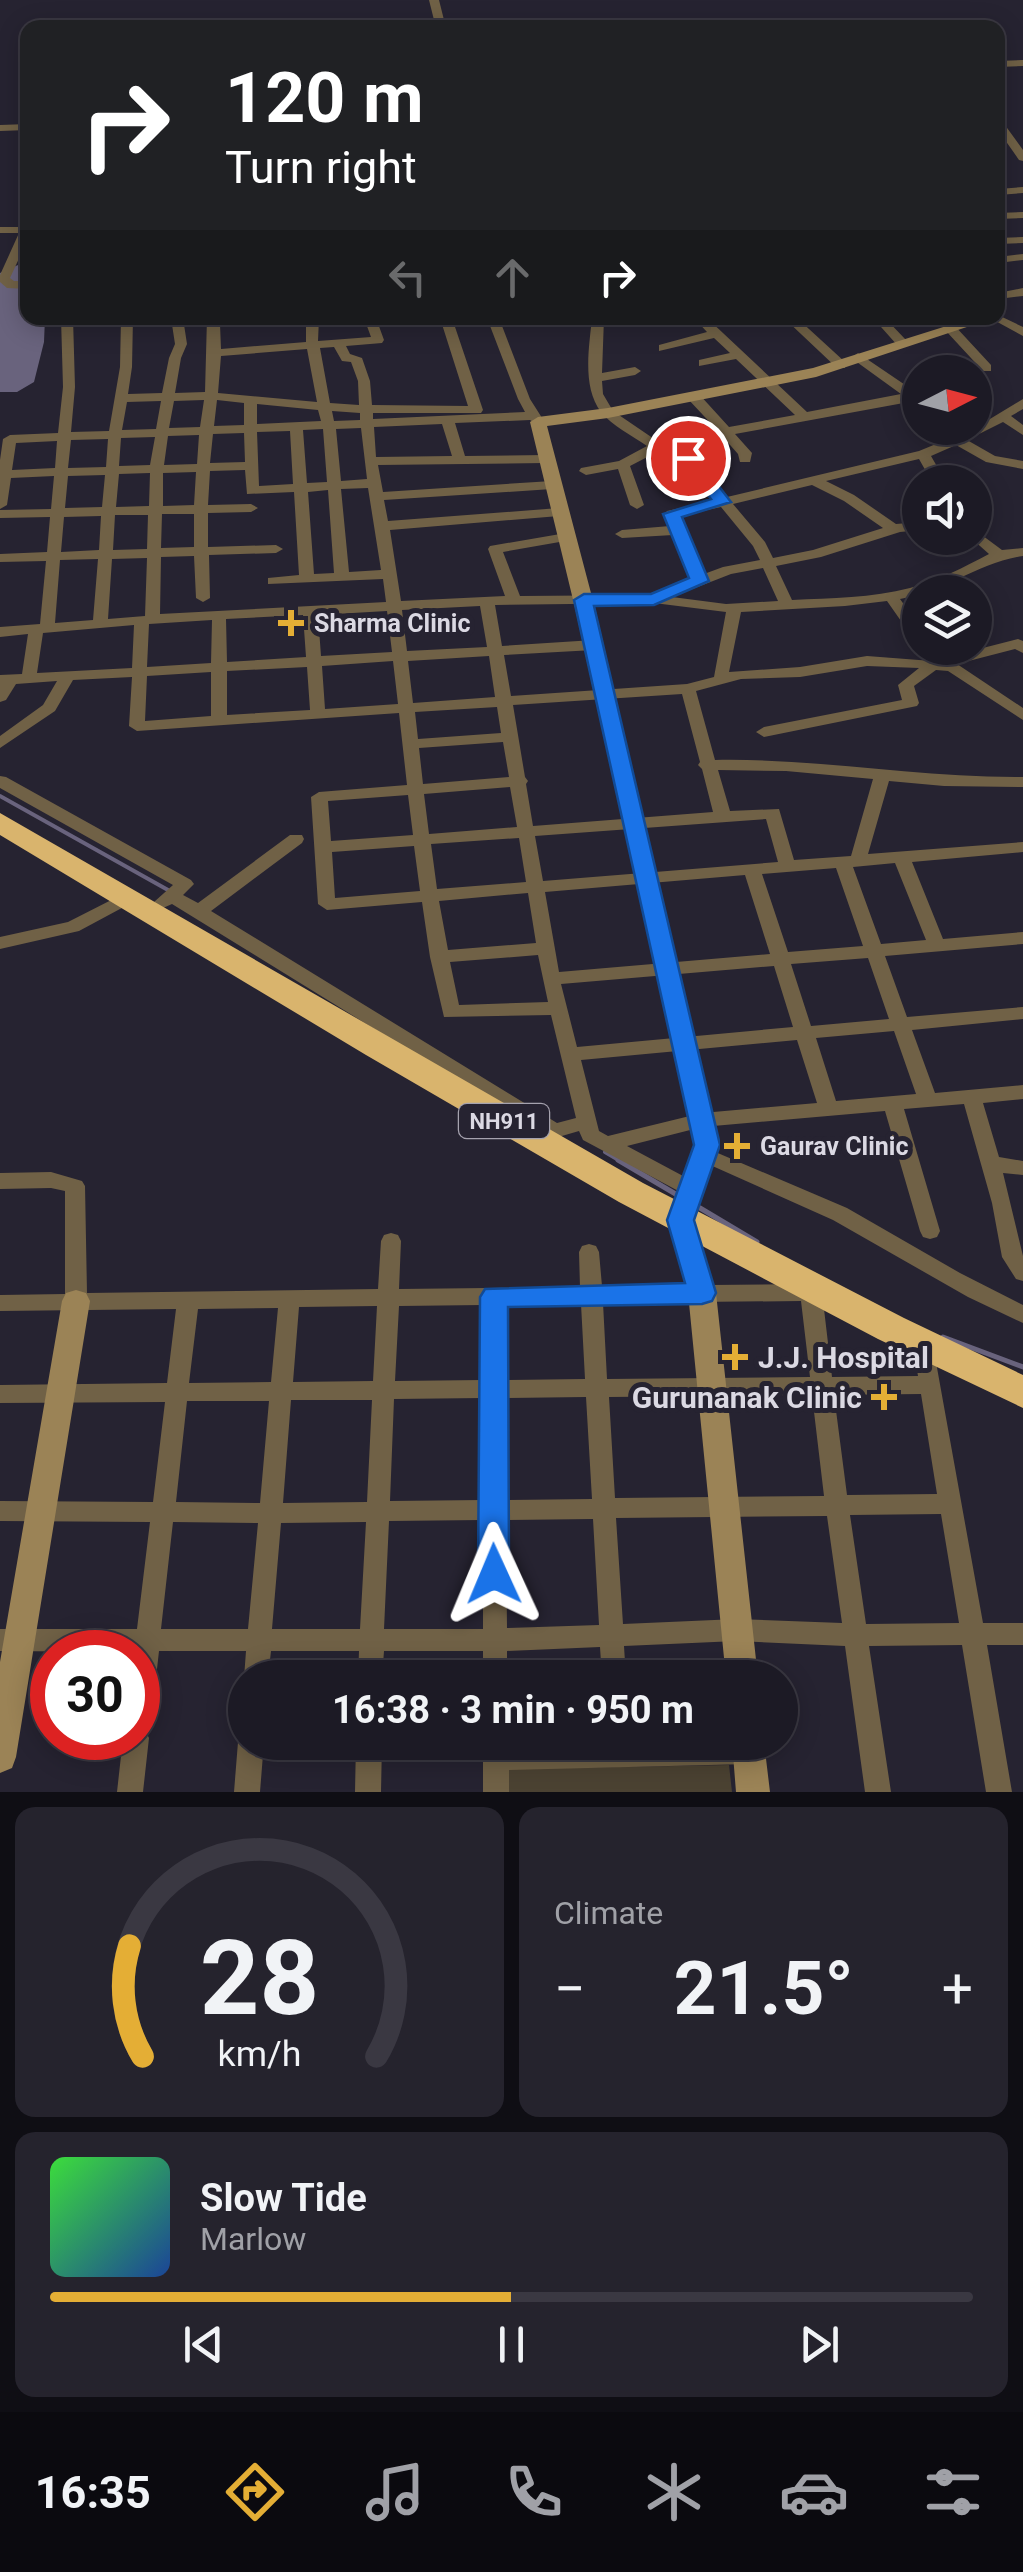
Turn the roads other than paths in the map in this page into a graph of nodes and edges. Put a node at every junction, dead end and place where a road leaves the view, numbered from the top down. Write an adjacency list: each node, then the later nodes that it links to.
1 (1005, 133): 2 (street)
2 (1012, 143): 3 (street); 4 (street)
3 (1005, 144)
4 (1023, 158)
5 (20, 253): 6 (street)
6 (20, 285)
7 (66, 325): 62 (street)
8 (127, 325): 38 (street)
9 (178, 325): 35 (street)
10 (213, 325): 26 (street)
11 (312, 325): 24 (street)
12 (373, 325): 23 (street)
13 (448, 325): 44 (street)
14 (496, 325): 49 (street)
15 (598, 325): 32 (street)
16 (708, 325): 21 (street)
17 (800, 325): 29 (street)
18 (885, 325): 22 (street)
19 (961, 325): 20 (street)
20 (950, 328): 22 (street); 28 (street)
21 (716, 332): 25 (street); 27 (street)
22 (902, 343): 29 (street)
23 (339, 345): 24 (street); 43 (street)
24 (310, 348): 26 (street); 42 (street)
25 (662, 348)
26 (216, 353): 36 (street)
27 (739, 354): 30 (street); 33 (street)
28 (975, 355)
29 (850, 361): 33 (street); 34 (street)
30 (703, 363)
31 (635, 371): 32 (street)
32 (595, 378): 45 (street)
33 (767, 380): 37 (street); 46 (street)
34 (902, 391)
35 (168, 396): 36 (street); 38 (street); 59 (street)
36 (213, 396): 39 (street); 57 (street)
37 (693, 396): 45 (street); 60 (street)
38 (120, 398): 61 (street)
39 (250, 398): 42 (street); 56 (street)
40 (902, 400): 46 (street)
41 (1023, 403): 47 (street)
42 (322, 406): 43 (street); 52 (street)
43 (365, 408): 44 (street); 55 (street)
44 (476, 410): 48 (street)
45 (608, 413): 49 (street); 67 (street)
46 (804, 416): 60 (street)
47 (1003, 416): 51 (street); 58 (street)
48 (508, 417): 49 (street); 50 (street)
49 (535, 419): 69 (street)
50 (448, 421): 55 (street); 72 (street)
51 (992, 421)
52 (329, 425): 54 (street); 55 (street); 84 (street)
53 (0, 426): 64 (street)
54 (296, 426): 56 (street); 86 (street)
55 (364, 426): 71 (street)
56 (251, 428): 57 (street); 76 (street)
57 (206, 430): 59 (street); 77 (street)
58 (1023, 430)
59 (161, 432): 61 (street); 78 (street)
60 (726, 432): 63 (street); 70 (street)
61 (115, 434): 62 (street); 79 (street)
62 (62, 436): 64 (street); 81 (street)
63 (705, 436)
64 (10, 439): 82 (street)
65 (948, 445): 68 (street)
66 (966, 445): 75 (street)
67 (656, 447): 73 (street); 88 (street)
68 (922, 454): 74 (street); 83 (street)
69 (545, 459): 72 (street); 85 (street)
70 (745, 459)
71 (370, 461): 72 (street); 87 (street)
72 (460, 462)
73 (623, 464): 80 (street); 89 (street)
74 (929, 465)
75 (1023, 465)
76 (252, 466): 77 (street); 86 (street)
77 (205, 467): 78 (street); 93 (street)
78 (157, 469): 79 (street); 92 (street)
79 (112, 470): 81 (street); 95 (street)
80 (586, 471)
81 (60, 472): 82 (street); 94 (street)
82 (2, 474): 90 (street)
83 (813, 480): 88 (street); 100 (street)
84 (332, 485): 86 (street); 87 (street); 115 (street)
85 (552, 485): 87 (street); 96 (street)
86 (298, 488): 116 (street)
87 (376, 490): 98 (street)
88 (722, 502): 101 (street); 113 (street)
89 (637, 504)
90 (0, 505)
91 (252, 508): 93 (street)
92 (156, 510): 93 (street); 95 (street); 107 (street)
93 (204, 510): 106 (street)
94 (57, 512): 95 (street); 97 (street); 109 (street)
95 (109, 512): 110 (street)
96 (560, 512): 98 (street); 103 (street)
97 (0, 514)
98 (381, 526): 114 (street)
99 (902, 528): 100 (street)
100 (894, 529): 113 (street)
101 (678, 530): 102 (street); 118 (street)
102 (622, 534)
103 (566, 537): 122 (street); 123 (street)
104 (992, 548): 111 (street)
105 (276, 549): 106 (street)
106 (200, 551): 107 (street); 120 (street)
107 (155, 552): 110 (street); 131 (street)
108 (1023, 552): 111 (street)
109 (54, 554): 110 (street); 112 (street); 133 (street)
110 (106, 554): 132 (street)
111 (1000, 554): 119 (street)
112 (0, 558)
113 (770, 563): 118 (street); 125 (street)
114 (389, 574): 115 (street); 126 (street)
115 (342, 577): 116 (street)
116 (306, 579): 117 (street)
117 (273, 581)
118 (699, 581): 121 (street)
119 (890, 596): 125 (street); 129 (street)
120 (203, 598)
121 (654, 599): 122 (street); 127 (street)
122 (584, 600): 123 (street); 136 (street)
123 (514, 601): 124 (street)
124 (487, 602): 126 (street); 137 (street)
125 (787, 605): 127 (street)
126 (396, 606): 128 (street); 139 (street)
127 (734, 608): 146 (street)
128 (310, 610): 130 (street); 140 (street)
129 (902, 613)
130 (219, 615): 131 (street); 143 (street)
131 (147, 620): 132 (street); 144 (street)
132 (100, 624): 133 (street)
133 (42, 628): 134 (street); 147 (street)
134 (0, 632)
135 (1021, 643): 138 (street)
136 (594, 645): 137 (street); 150 (street)
137 (496, 650): 139 (street); 152 (street)
138 (992, 650)
139 (400, 657): 140 (street); 154 (street)
140 (313, 663): 143 (street); 155 (street)
141 (902, 663): 146 (street)
142 (933, 665): 153 (street); 157 (street)
143 (219, 668): 144 (street); 156 (street)
144 (140, 672): 145 (street); 156 (street)
145 (68, 676): 147 (street); 159 (street)
146 (721, 676): 149 (street)
147 (29, 678): 148 (street)
148 (5, 680): 151 (street)
149 (688, 689): 150 (street); 161 (street)
150 (606, 696): 152 (street); 169 (street)
151 (0, 697)
152 (506, 702): 154 (street); 158 (street)
153 (1018, 708)
154 (406, 709): 155 (street); 160 (street)
155 (318, 714): 156 (street)
156 (219, 721)
157 (764, 732)
158 (512, 736): 160 (street); 164 (street)
159 (0, 744)
160 (409, 744): 166 (street)
161 (706, 766): 162 (street); 167 (street)
162 (883, 772): 165 (street); 176 (street)
163 (0, 781): 182 (street)
164 (520, 781): 166 (street); 170 (street)
165 (1023, 782)
166 (413, 790): 172 (street); 173 (street)
167 (722, 816): 169 (street); 177 (street)
168 (0, 822): 182 (highway, NH911)
169 (634, 824): 170 (street); 179 (street)
170 (529, 834): 172 (street); 180 (street)
171 (296, 839): 183 (street)
172 (420, 840): 173 (street); 181 (street)
173 (323, 847): 181 (street)
174 (1023, 848): 175 (street)
175 (902, 859): 176 (street); 186 (street)
176 (850, 863): 177 (street); 188 (street)
177 (788, 868): 178 (street)
178 (752, 870): 179 (street); 190 (street)
179 (646, 877): 180 (street); 191 (street)
180 (538, 888): 181 (street); 187 (street)
181 (427, 896): 189 (street)
182 (150, 902): 183 (street); 185 (street); 211 (highway, NH911)
183 (198, 912): 205 (street)
184 (1023, 938): 186 (street)
185 (0, 943)
186 (937, 946): 188 (street)
187 (546, 948): 189 (street); 192 (street)
188 (874, 952): 190 (street); 195 (street)
189 (439, 957): 193 (street)
190 (783, 960): 191 (street); 196 (street)
191 (668, 970): 192 (street); 197 (street)
192 (551, 980): 193 (street)
193 (558, 1008): 198 (street)
194 (1023, 1014): 195 (street)
195 (901, 1023): 196 (street); 201 (street)
196 (804, 1032): 197 (street); 203 (street)
197 (684, 1044): 198 (street); 204 (street)
198 (570, 1054): 205 (street)
199 (1023, 1092): 200 (street)
200 (971, 1096): 201 (street); 208 (street)
201 (928, 1100): 202 (street)
202 (892, 1103): 203 (street); 212 (street)
203 (829, 1108): 204 (street)
204 (702, 1120): 206 (street); 207 (street)
205 (587, 1122): 206 (street)
206 (607, 1143): 211 (street)
207 (706, 1154): 211 (street); 225 (street)
208 (991, 1164): 209 (street); 215 (street)
209 (1023, 1168)
210 (0, 1181): 223 (street)
211 (686, 1205): 216 (highway, NH911); 217 (street)
212 (930, 1231)
213 (391, 1241): 220 (street)
214 (589, 1252): 218 (street)
215 (1019, 1263)
216 (811, 1292): 217 (street); 226 (highway, NH911); 228 (street)
217 (702, 1293): 218 (street); 231 (street)
218 (591, 1295): 219 (street); 229 (street)
219 (494, 1297): 220 (street); 230 (street)
220 (388, 1298): 222 (street); 234 (street)
221 (188, 1300): 222 (street); 223 (street); 232 (street)
222 (289, 1300): 233 (street)
223 (76, 1301): 224 (street); 236 (street)
224 (0, 1303)
225 (1023, 1314)
226 (924, 1346): 227 (street); 235 (highway, NH911)
227 (930, 1385): 228 (street); 239 (street)
228 (822, 1387): 231 (street); 238 (street)
229 (596, 1389): 230 (street); 231 (street); 242 (street)
230 (493, 1390): 234 (street); 241 (street)
231 (712, 1390): 240 (street)
232 (178, 1392): 233 (street); 236 (street); 246 (street)
233 (282, 1392): 234 (street); 247 (street)
234 (383, 1392): 243 (street)
235 (1023, 1392)
236 (61, 1393): 237 (street); 245 (street)
237 (0, 1394)
238 (836, 1504): 239 (street); 240 (street); 253 (street)
239 (950, 1504): 252 (street)
240 (724, 1507): 242 (street); 249 (street)
241 (492, 1508): 242 (street); 243 (street); 258 (street)
242 (603, 1508): 251 (street)
243 (377, 1509): 247 (street); 255 (street)
244 (0, 1511): 245 (street)
245 (41, 1512): 246 (street); 257 (street)
246 (164, 1512): 247 (street); 248 (street)
247 (272, 1513): 254 (street)
248 (148, 1630)
249 (737, 1630): 251 (street); 253 (street); 263 (street)
250 (1023, 1634): 252 (street)
251 (610, 1635): 258 (street); 262 (street)
252 (972, 1635): 253 (street); 276 (street)
253 (855, 1636): 275 (street)
254 (259, 1638): 255 (street); 256 (street); 259 (street)
255 (370, 1638): 258 (street); 260 (street)
256 (160, 1639)
257 (10, 1640): 264 (street)
258 (495, 1640): 261 (street)
259 (257, 1660)
260 (370, 1660)
261 (495, 1660)
262 (612, 1660)
263 (740, 1660)
264 (0, 1757)
265 (134, 1760): 270 (street)
266 (250, 1760): 271 (street)
267 (369, 1760): 272 (street)
268 (496, 1760): 273 (street)
269 (750, 1760): 274 (street)
270 (130, 1792)
271 (247, 1792)
272 (368, 1792)
273 (496, 1792)
274 (753, 1792)
275 (878, 1792)
276 (999, 1792)

